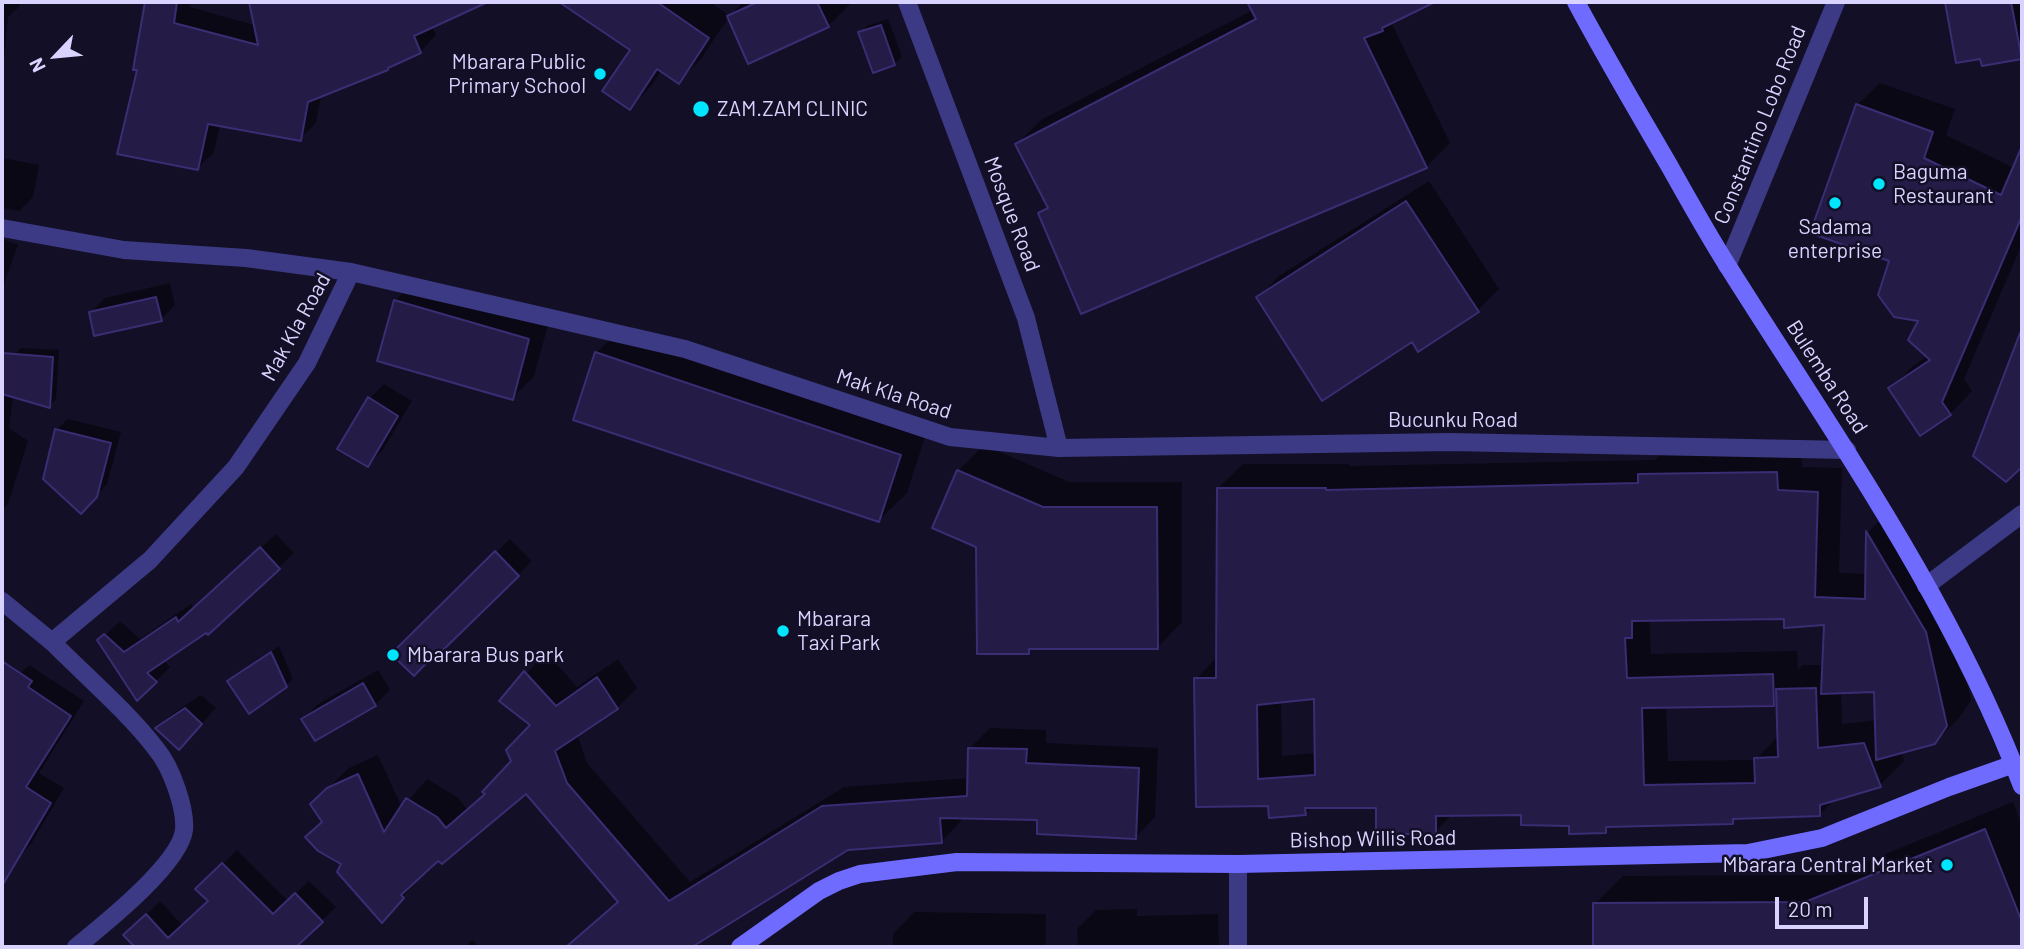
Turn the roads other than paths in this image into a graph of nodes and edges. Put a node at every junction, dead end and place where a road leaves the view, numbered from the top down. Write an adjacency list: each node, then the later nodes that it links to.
1 (907, 2): 7 (street, Mosque Road)
2 (1576, 2): 5 (main road, Bulemba Road)
3 (1836, 2): 5 (street, Constantino Lobo Road)
4 (2, 228): 6 (street)
5 (1727, 266): 8 (main road, Bulemba Road)
6 (351, 272): 7 (street, Mak Kla Road); 12 (street, Mak Kla Road)
7 (1059, 448): 8 (street, Bucunku Road)
8 (1847, 450): 10 (main road, Bulemba Road)
9 (2022, 514): 10 (street)
10 (1926, 586): 13 (main road, Bulemba Road)
11 (2, 601): 12 (street)
12 (52, 642): 16 (street)
13 (2018, 763): 14 (main road, Bulemba Road); 15 (main road, Bishop Willis Road)
14 (2022, 786)
15 (1238, 864): 17 (main road, Bishop Willis Road); 18 (street)
16 (76, 947)
17 (740, 947)
18 (1238, 947)

